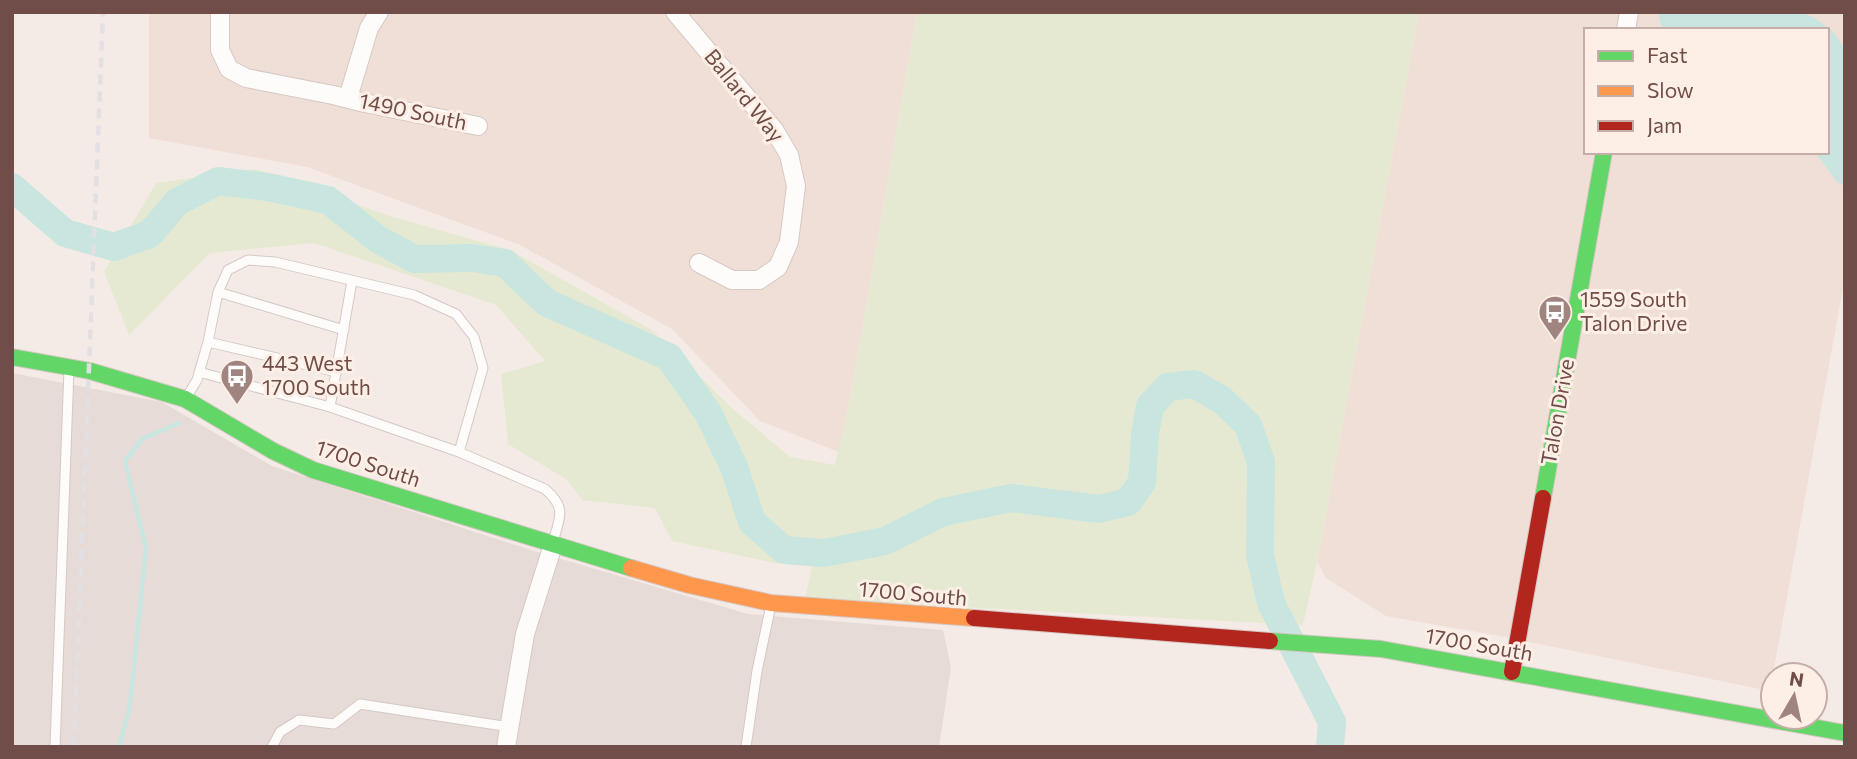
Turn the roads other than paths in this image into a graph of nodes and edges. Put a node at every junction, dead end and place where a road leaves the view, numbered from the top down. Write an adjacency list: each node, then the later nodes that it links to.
1 (220, 12): 4 (street, 1490 South)
2 (379, 12): 4 (street)
3 (675, 12): 7 (street, Ballard Way)
4 (348, 98): 5 (street, 1490 South)
5 (478, 126)
6 (1604, 154): 21 (street, Talon Drive)
7 (699, 263)
8 (352, 281): 9 (lane); 10 (lane); 18 (lane)
9 (218, 292): 10 (lane); 11 (lane)
10 (344, 330): 15 (lane)
11 (208, 342): 14 (lane); 15 (lane)
12 (12, 357): 13 (street, 1700 South)
13 (69, 367): 16 (street, 1700 South); 24 (lane)
14 (199, 372): 16 (lane); 17 (lane)
15 (337, 372): 17 (lane)
16 (185, 399): 19 (street, 1700 South)
17 (330, 407): 18 (lane)
18 (459, 452): 19 (lane)
19 (553, 545): 20 (street, 1700 South); 22 (street)
20 (771, 603): 21 (street, 1700 South); 27 (lane)
21 (1512, 671): 23 (street, 1700 South)
22 (510, 727): 25 (lane); 26 (street)
23 (1845, 733)
24 (55, 747)
25 (272, 747)
26 (506, 747)
27 (746, 747)

